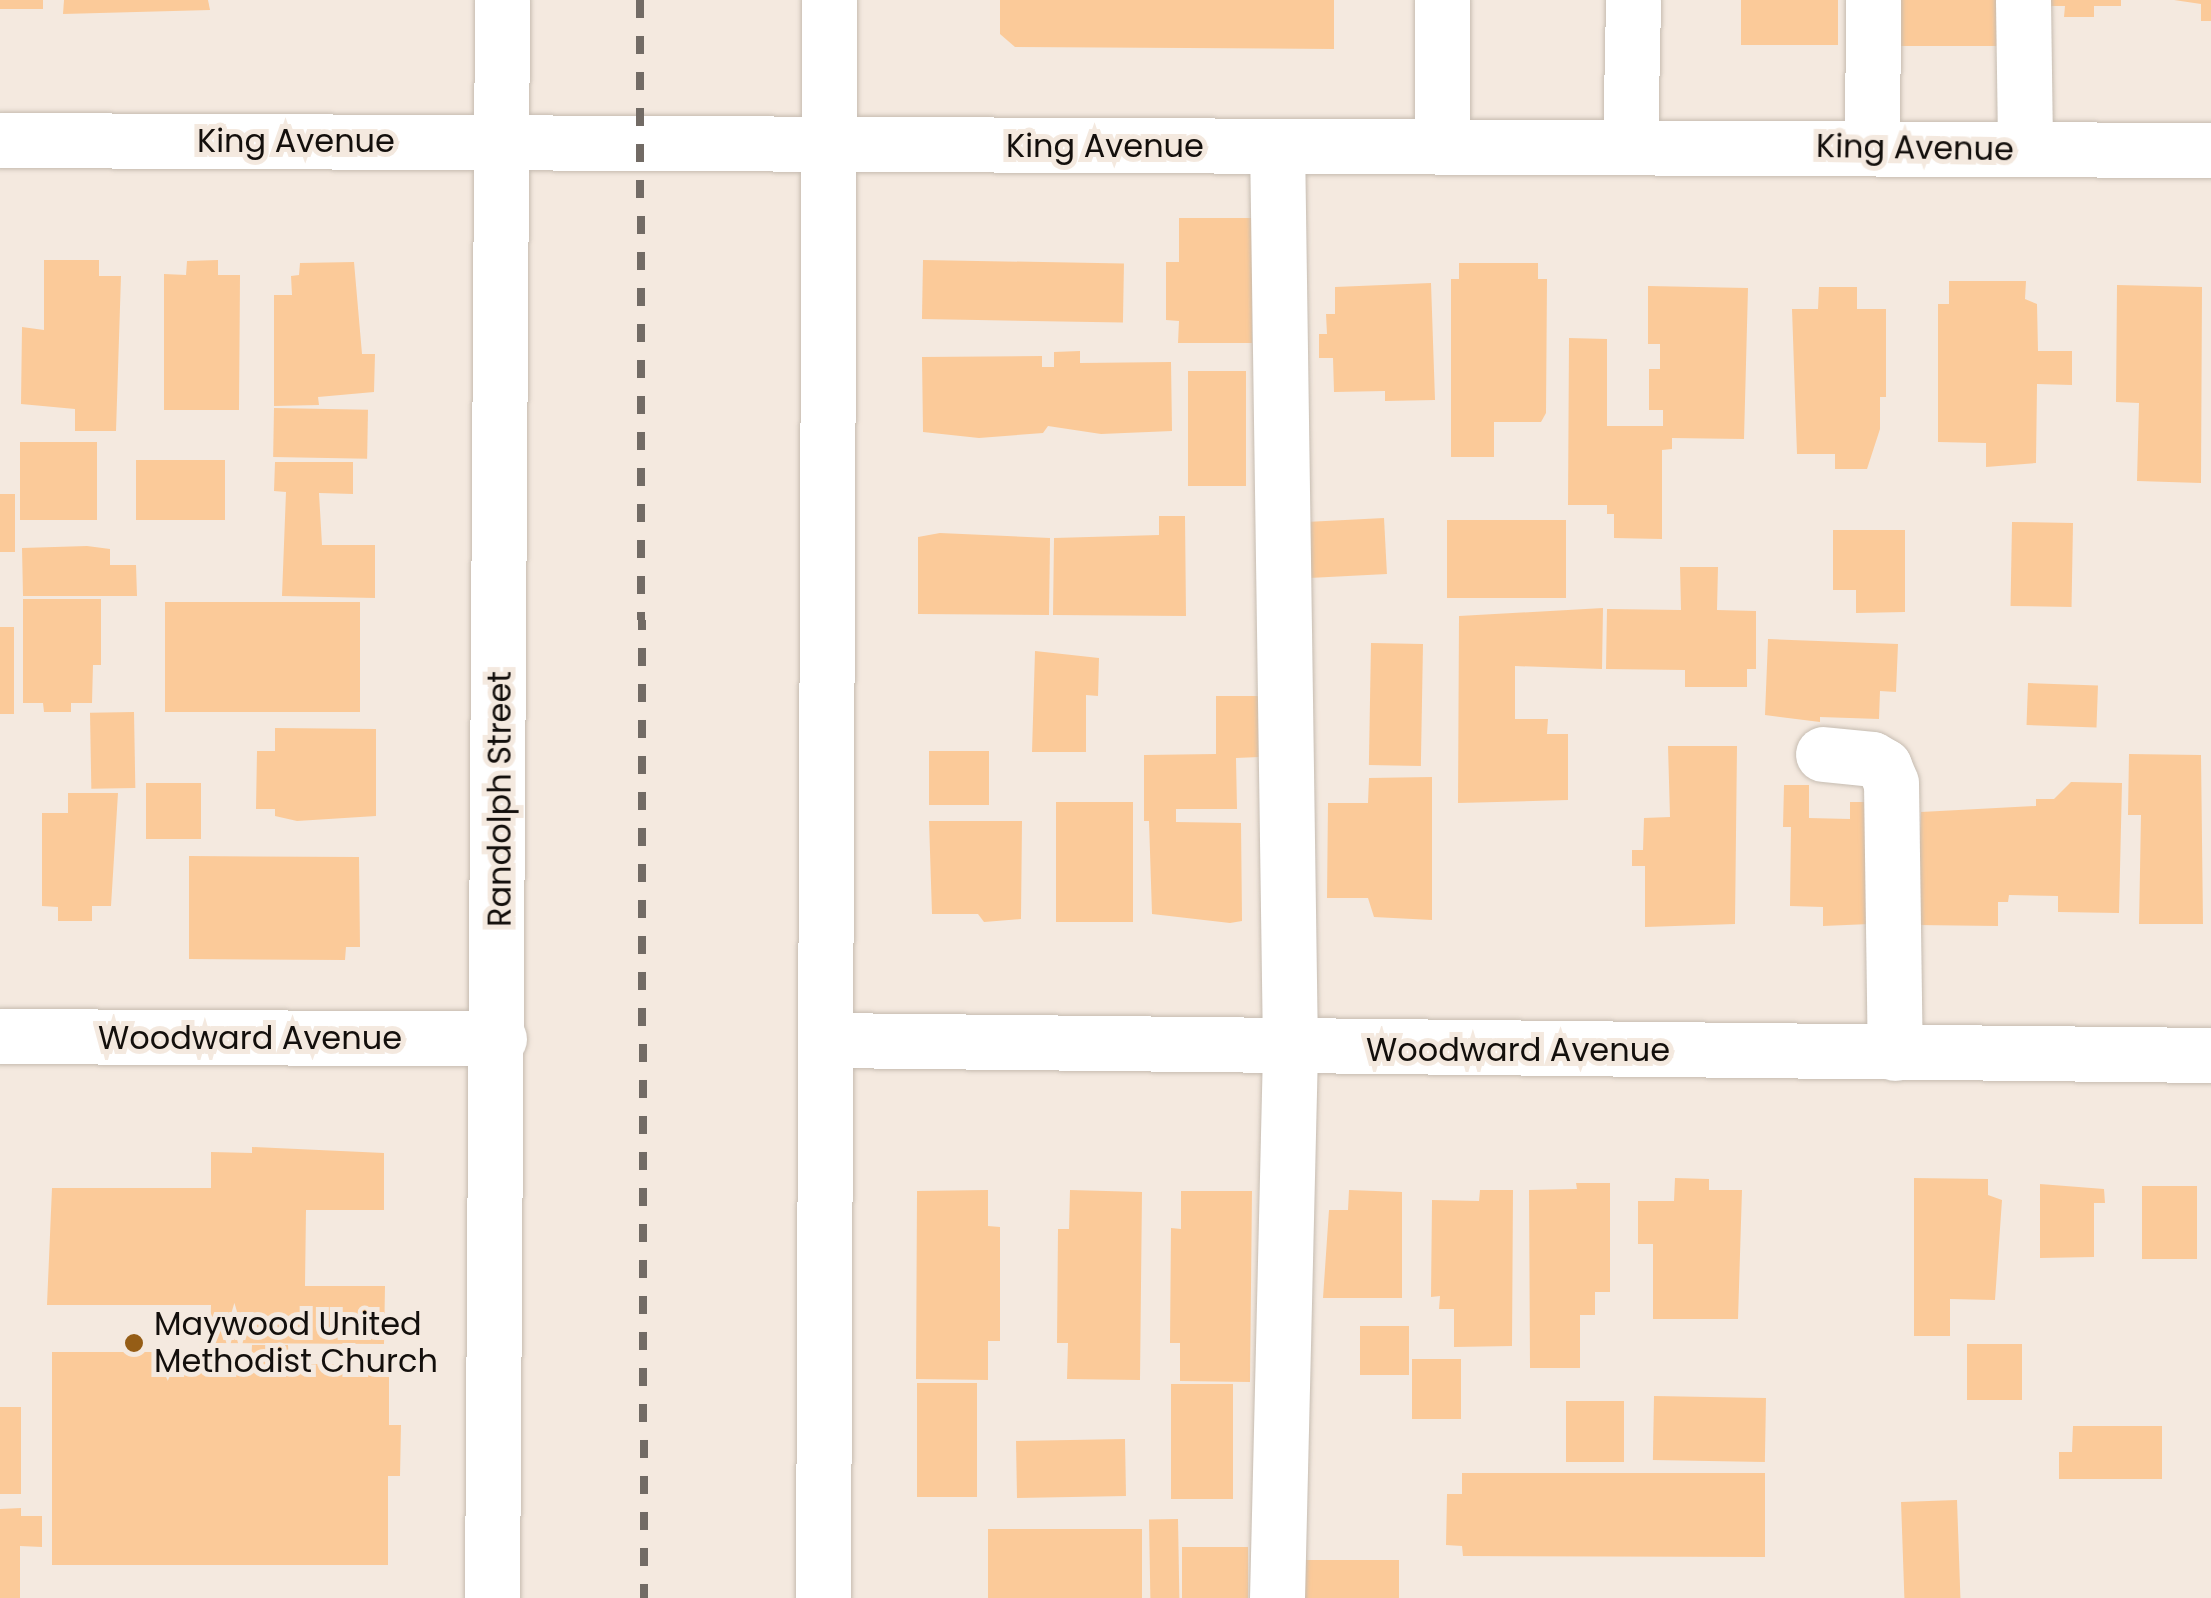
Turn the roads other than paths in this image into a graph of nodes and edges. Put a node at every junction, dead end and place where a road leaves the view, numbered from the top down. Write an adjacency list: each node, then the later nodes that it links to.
1 (502, 0): 8 (street, Randolph Street)
2 (829, 0): 9 (street)
3 (1442, 0): 11 (street)
4 (1633, 0): 12 (street)
5 (1873, 0): 13 (street)
6 (2024, 0): 14 (street)
7 (0, 140): 8 (street, King Avenue)
8 (501, 142): 9 (street, King Avenue); 18 (street, Randolph Street)
9 (829, 146): 10 (street, King Avenue); 19 (street)
10 (1277, 146): 11 (street, King Avenue); 20 (street)
11 (1442, 146): 12 (street, King Avenue)
12 (1630, 147): 13 (street, King Avenue)
13 (1872, 148): 14 (street, King Avenue)
14 (2025, 149): 15 (street, King Avenue)
15 (2211, 150)
16 (1822, 754): 21 (street)
17 (0, 1036): 18 (street, Woodward Avenue)
18 (499, 1039): 23 (street, Randolph Street)
19 (826, 1040): 20 (street, Woodward Avenue); 24 (street)
20 (1290, 1049): 21 (street, Woodward Avenue); 25 (street)
21 (1894, 1053): 22 (street, Woodward Avenue)
22 (2211, 1055)
23 (492, 1598)
24 (823, 1598)
25 (1277, 1598)

